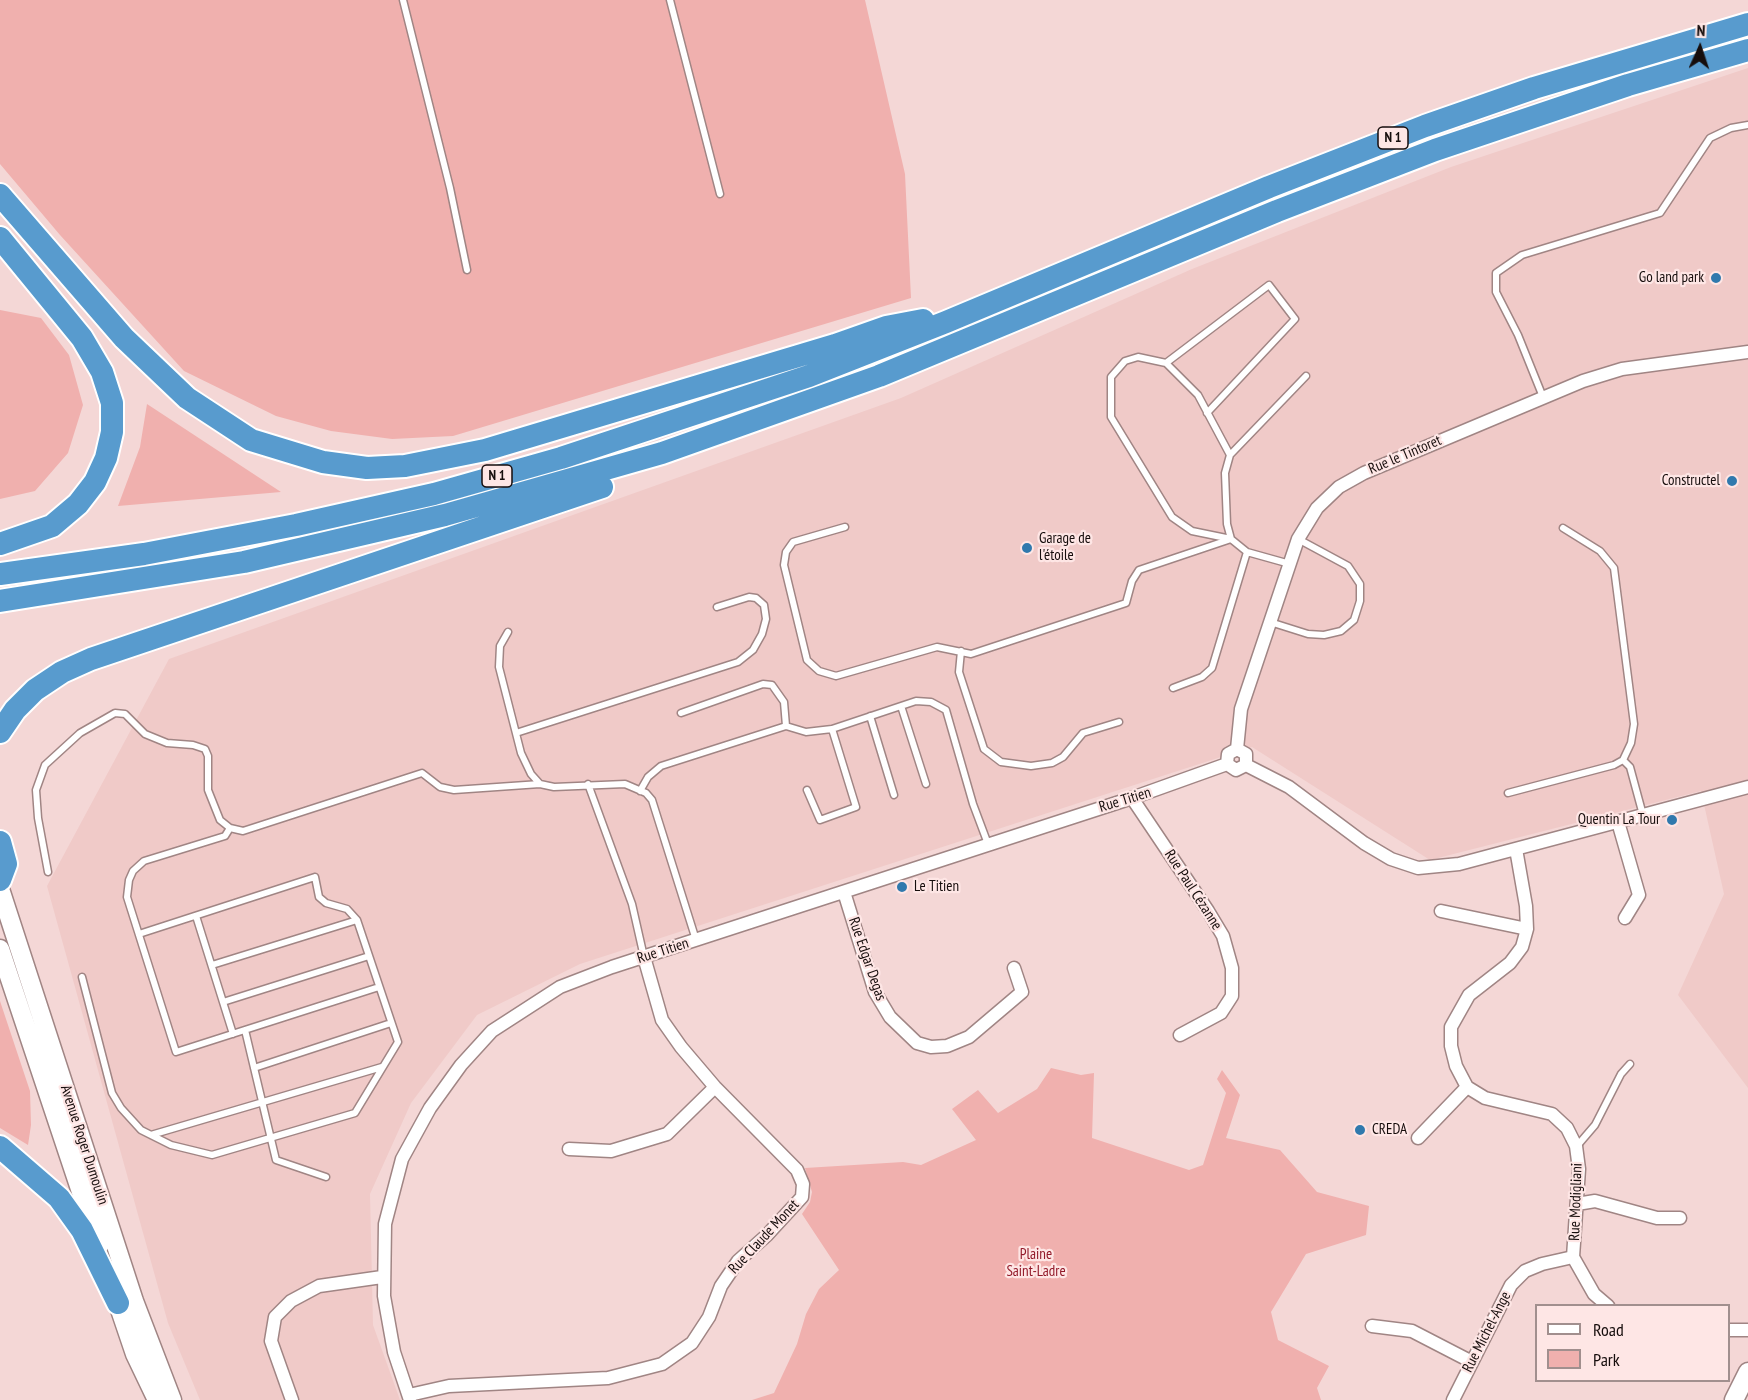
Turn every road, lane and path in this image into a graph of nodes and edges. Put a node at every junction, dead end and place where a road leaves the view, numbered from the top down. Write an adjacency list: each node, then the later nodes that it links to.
1 (403, 0): 9 (lane)
2 (670, 0): 6 (lane)
3 (1748, 24): 10 (highway, N 1)
4 (1748, 50): 16 (highway, N 1)
5 (1748, 125): 14 (lane)
6 (720, 194)
7 (0, 195): 10 (highway)
8 (0, 238): 22 (highway)
9 (467, 270)
10 (974, 309): 25 (highway, N 1)
11 (1748, 352): 14 (street, Rue le Tintoret)
12 (1166, 363): 15 (lane); 15 (lane); 20 (lane)
13 (1306, 376): 17 (lane)
14 (1543, 397): 21 (street, Rue le Tintoret)
15 (1207, 413): 17 (lane)
16 (737, 428): 26 (highway, N 1); 38 (highway)
17 (1230, 455): 20 (lane)
18 (845, 527): 30 (lane)
19 (1563, 528): 41 (lane)
20 (1232, 539): 23 (lane); 30 (lane)
21 (1298, 539): 24 (street, Rue le Tintoret); 28 (lane)
22 (0, 544)
23 (1247, 552): 24 (lane); 31 (lane)
24 (1290, 564): 28 (street, Rue le Tintoret)
25 (0, 574)
26 (0, 601)
27 (717, 607): 39 (lane)
28 (1270, 622): 40 (street, Rue le Tintoret)
29 (508, 632): 39 (lane)
30 (961, 651): 35 (lane)
31 (1173, 688)
32 (901, 706): 34 (lane); 46 (lane); 57 (lane)
33 (681, 713): 36 (lane)
34 (870, 717): 37 (lane); 51 (lane)
35 (1119, 722)
36 (786, 726): 37 (lane); 47 (lane)
37 (832, 729): 48 (lane)
38 (0, 732)
39 (516, 733): 44 (lane)
40 (1237, 749): 42 (street); 43 (street)
41 (1623, 760): 50 (lane); 53 (lane)
42 (1227, 764): 43 (street); 52 (street, Rue Titien)
43 (1246, 765): 58 (street)
44 (540, 784): 45 (lane); 55 (lane)
45 (588, 784): 47 (lane); 72 (lane)
46 (926, 784)
47 (640, 790): 69 (lane)
48 (807, 790)
49 (1745, 790): 53 (street)
50 (1508, 793)
51 (894, 795)
52 (1132, 798): 57 (street, Rue Titien); 81 (street, Rue Paul Cézanne)
53 (1643, 816): 54 (street)
54 (1618, 822): 58 (street); 65 (street)
55 (230, 828): 59 (lane); 68 (lane)
56 (0, 842): 60 (highway)
57 (988, 844): 62 (street, Rue Titien)
58 (1516, 849): 67 (street)
59 (48, 872)
60 (0, 880)
61 (0, 889): 108 (main road, Avenue Roger Dumoulin)
62 (844, 892): 69 (street, Rue Titien); 74 (street, Rue Edgar Degas)
63 (1441, 911): 67 (street)
64 (196, 916): 66 (lane); 68 (lane); 73 (lane)
65 (1625, 918)
66 (357, 920): 71 (lane); 73 (lane)
67 (1527, 929): 86 (street)
68 (139, 934): 80 (lane)
69 (697, 941): 72 (street, Rue Titien)
70 (0, 949): 99 (main road, Avenue Roger Dumoulin)
71 (369, 956): 76 (lane); 77 (lane)
72 (644, 957): 85 (street, Rue Claude Monet); 98 (street, Rue Titien)
73 (212, 965): 77 (lane)
74 (1014, 968)
75 (82, 977): 88 (lane)
76 (379, 987): 78 (lane); 79 (lane)
77 (223, 1002): 80 (lane)
78 (391, 1023): 83 (lane); 84 (lane)
79 (245, 1030): 80 (lane); 84 (lane)
80 (233, 1034)
81 (1180, 1035)
82 (1630, 1064): 91 (lane, Rue Modigliani)
83 (383, 1066): 87 (lane); 89 (lane)
84 (254, 1068): 87 (lane)
85 (715, 1087): 93 (street); 106 (street, Rue Claude Monet)
86 (1467, 1087): 90 (street); 91 (street, Rue Modigliani)
87 (262, 1100): 88 (lane); 89 (lane)
88 (151, 1135): 89 (lane)
89 (271, 1138): 94 (lane)
90 (1418, 1138)
91 (1576, 1146): 95 (street, Rue Modigliani)
92 (0, 1147): 99 (highway)
93 (569, 1149)
94 (326, 1177)
95 (1577, 1204): 96 (street); 97 (street, Rue Modigliani)
96 (1680, 1218)
97 (1573, 1257): 100 (street); 104 (street, Rue Michel-Ange)
98 (382, 1277): 106 (street, Rue Titien); 109 (street)
99 (118, 1303): 107 (main road, Avenue Roger Dumoulin)
100 (1607, 1304)
101 (1372, 1326): 104 (street)
102 (1730, 1330): 103 (street)
103 (1748, 1330)
104 (1472, 1362): 110 (street, Rue Michel-Ange)
105 (1748, 1372): 111 (main road)
106 (410, 1397)
107 (157, 1400)
108 (172, 1400)
109 (292, 1400)
110 (1453, 1400)
111 (1734, 1400)

